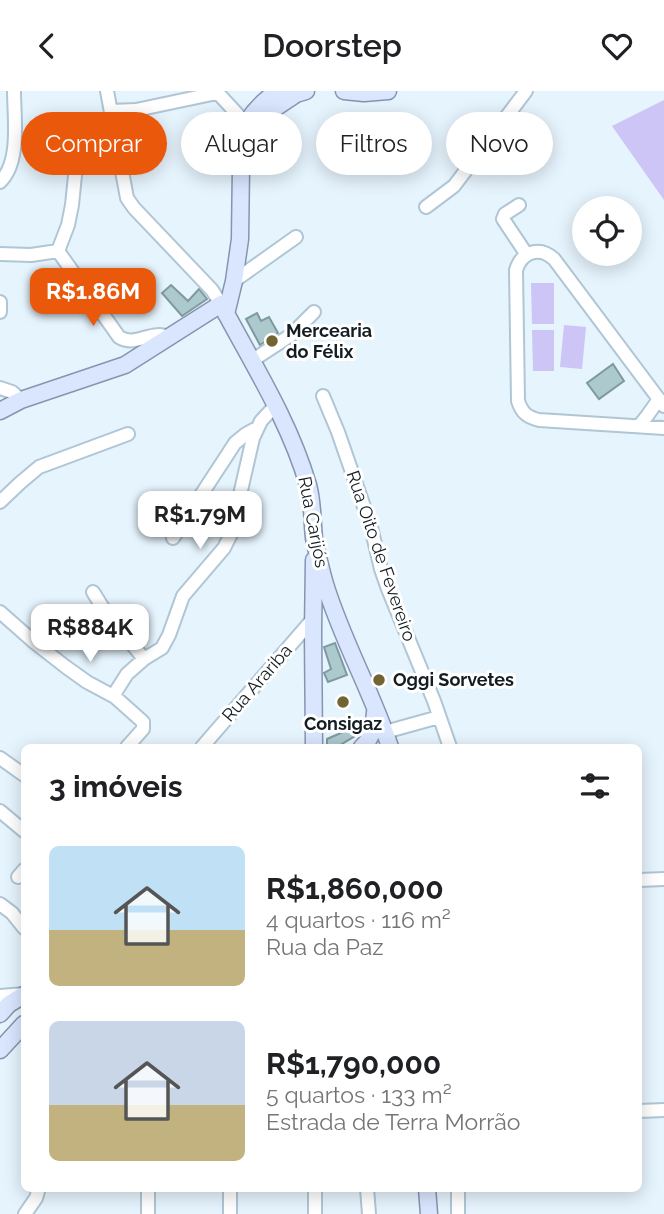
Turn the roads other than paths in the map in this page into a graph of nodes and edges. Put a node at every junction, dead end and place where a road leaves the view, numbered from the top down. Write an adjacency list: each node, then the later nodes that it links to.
1 (15, 91): 16 (street)
2 (107, 91): 10 (street)
3 (278, 91): 9 (main road)
4 (306, 91): 12 (main road)
5 (344, 91): 6 (main road)
6 (388, 91)
7 (526, 91): 18 (street)
8 (217, 92): 10 (street); 11 (street)
9 (258, 98)
10 (111, 111): 25 (street)
11 (235, 112)
12 (270, 112)
13 (75, 175): 20 (street)
14 (232, 175): 25 (main road)
15 (242, 175): 23 (main road)
16 (0, 182)
17 (519, 205): 22 (street)
18 (426, 207)
19 (296, 237): 23 (street)
20 (58, 251): 21 (street); 28 (street)
21 (0, 254)
22 (527, 255): 33 (street); 38 (street)
23 (233, 281): 25 (main road)
24 (0, 302): 26 (street)
25 (224, 309): 28 (main road); 29 (main road, Rua Carijós)
26 (0, 312)
27 (314, 312): 29 (street)
28 (170, 338): 32 (main road)
29 (253, 360): 34 (main road, Rua Carijós)
30 (0, 387): 32 (street)
31 (323, 396): 49 (street, Rua Oito de Fevereiro)
32 (21, 400): 35 (main road)
33 (661, 402): 38 (street)
34 (276, 405): 36 (street); 41 (main road, Rua Carijós)
35 (0, 411)
36 (257, 428): 42 (street); 47 (street)
37 (664, 428): 38 (street)
38 (637, 429)
39 (128, 434): 40 (street)
40 (0, 502)
41 (314, 537): 45 (main road); 46 (main road, Rua Carijós)
42 (173, 538)
43 (93, 592): 47 (street)
44 (0, 612): 48 (street)
45 (313, 625): 46 (main road); 52 (street, Rua Arariba); 53 (main road)
46 (340, 626): 50 (main road, Rua Carijós)
47 (144, 659): 48 (street)
48 (113, 696): 51 (street)
49 (439, 717): 50 (street); 54 (street, Rua Oito de Fevereiro)
50 (377, 743)
51 (130, 744)
52 (205, 744)
53 (314, 744)
54 (449, 744)
55 (0, 758): 56 (street)
56 (21, 773)
57 (0, 811): 58 (street)
58 (21, 828)
59 (664, 879): 60 (street)
60 (642, 880)
61 (0, 904): 62 (street)
62 (21, 924)
63 (21, 1027): 64 (main road)
64 (0, 1050)
65 (664, 1110): 66 (street)
66 (642, 1111)
67 (38, 1192): 74 (street)
68 (148, 1192): 75 (street)
69 (230, 1192): 76 (street)
70 (315, 1192): 77 (street)
71 (367, 1192): 78 (street)
72 (427, 1192): 79 (main road)
73 (458, 1192): 80 (street)
74 (25, 1214)
75 (148, 1214)
76 (230, 1214)
77 (315, 1214)
78 (369, 1214)
79 (429, 1214)
80 (458, 1214)

